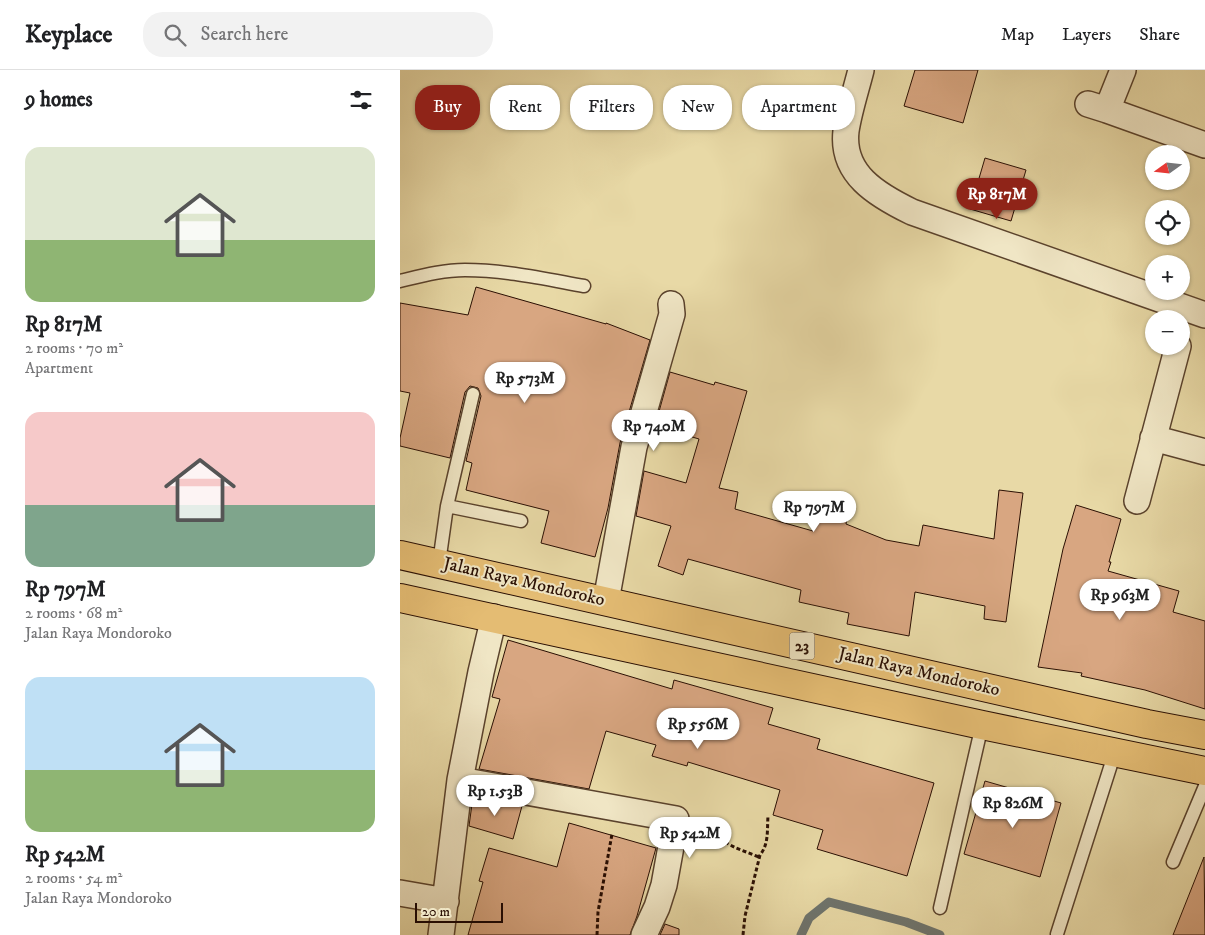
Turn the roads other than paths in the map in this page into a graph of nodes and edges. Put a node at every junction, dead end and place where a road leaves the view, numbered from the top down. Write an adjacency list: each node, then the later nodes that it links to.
1 (861, 70): 7 (street)
2 (1123, 70): 3 (street)
3 (1205, 145)
4 (400, 282): 5 (lane)
5 (584, 286)
6 (671, 304): 17 (street)
7 (1191, 318)
8 (1176, 355): 10 (street)
9 (473, 394): 13 (lane)
10 (1153, 438): 11 (street); 12 (street)
11 (1205, 452)
12 (1137, 501)
13 (448, 506): 14 (lane); 15 (lane)
14 (521, 521)
15 (418, 558): 16 (highway); 17 (highway, Jalan Raya Mondoroko / 23)
16 (402, 598): 18 (highway, 23)
17 (606, 601): 20 (highway, Jalan Raya Mondoroko / 23)
18 (494, 618): 19 (highway, 23); 23 (street)
19 (982, 725): 21 (highway, 23); 28 (lane)
20 (1205, 735)
21 (1115, 752): 22 (highway, 23); 29 (lane)
22 (1205, 771)
23 (460, 780): 27 (street); 31 (street)
24 (1205, 786): 25 (lane)
25 (1173, 862)
26 (400, 893): 27 (street)
27 (446, 901): 30 (street)
28 (940, 908)
29 (1057, 934)
30 (441, 935)
31 (644, 935)

